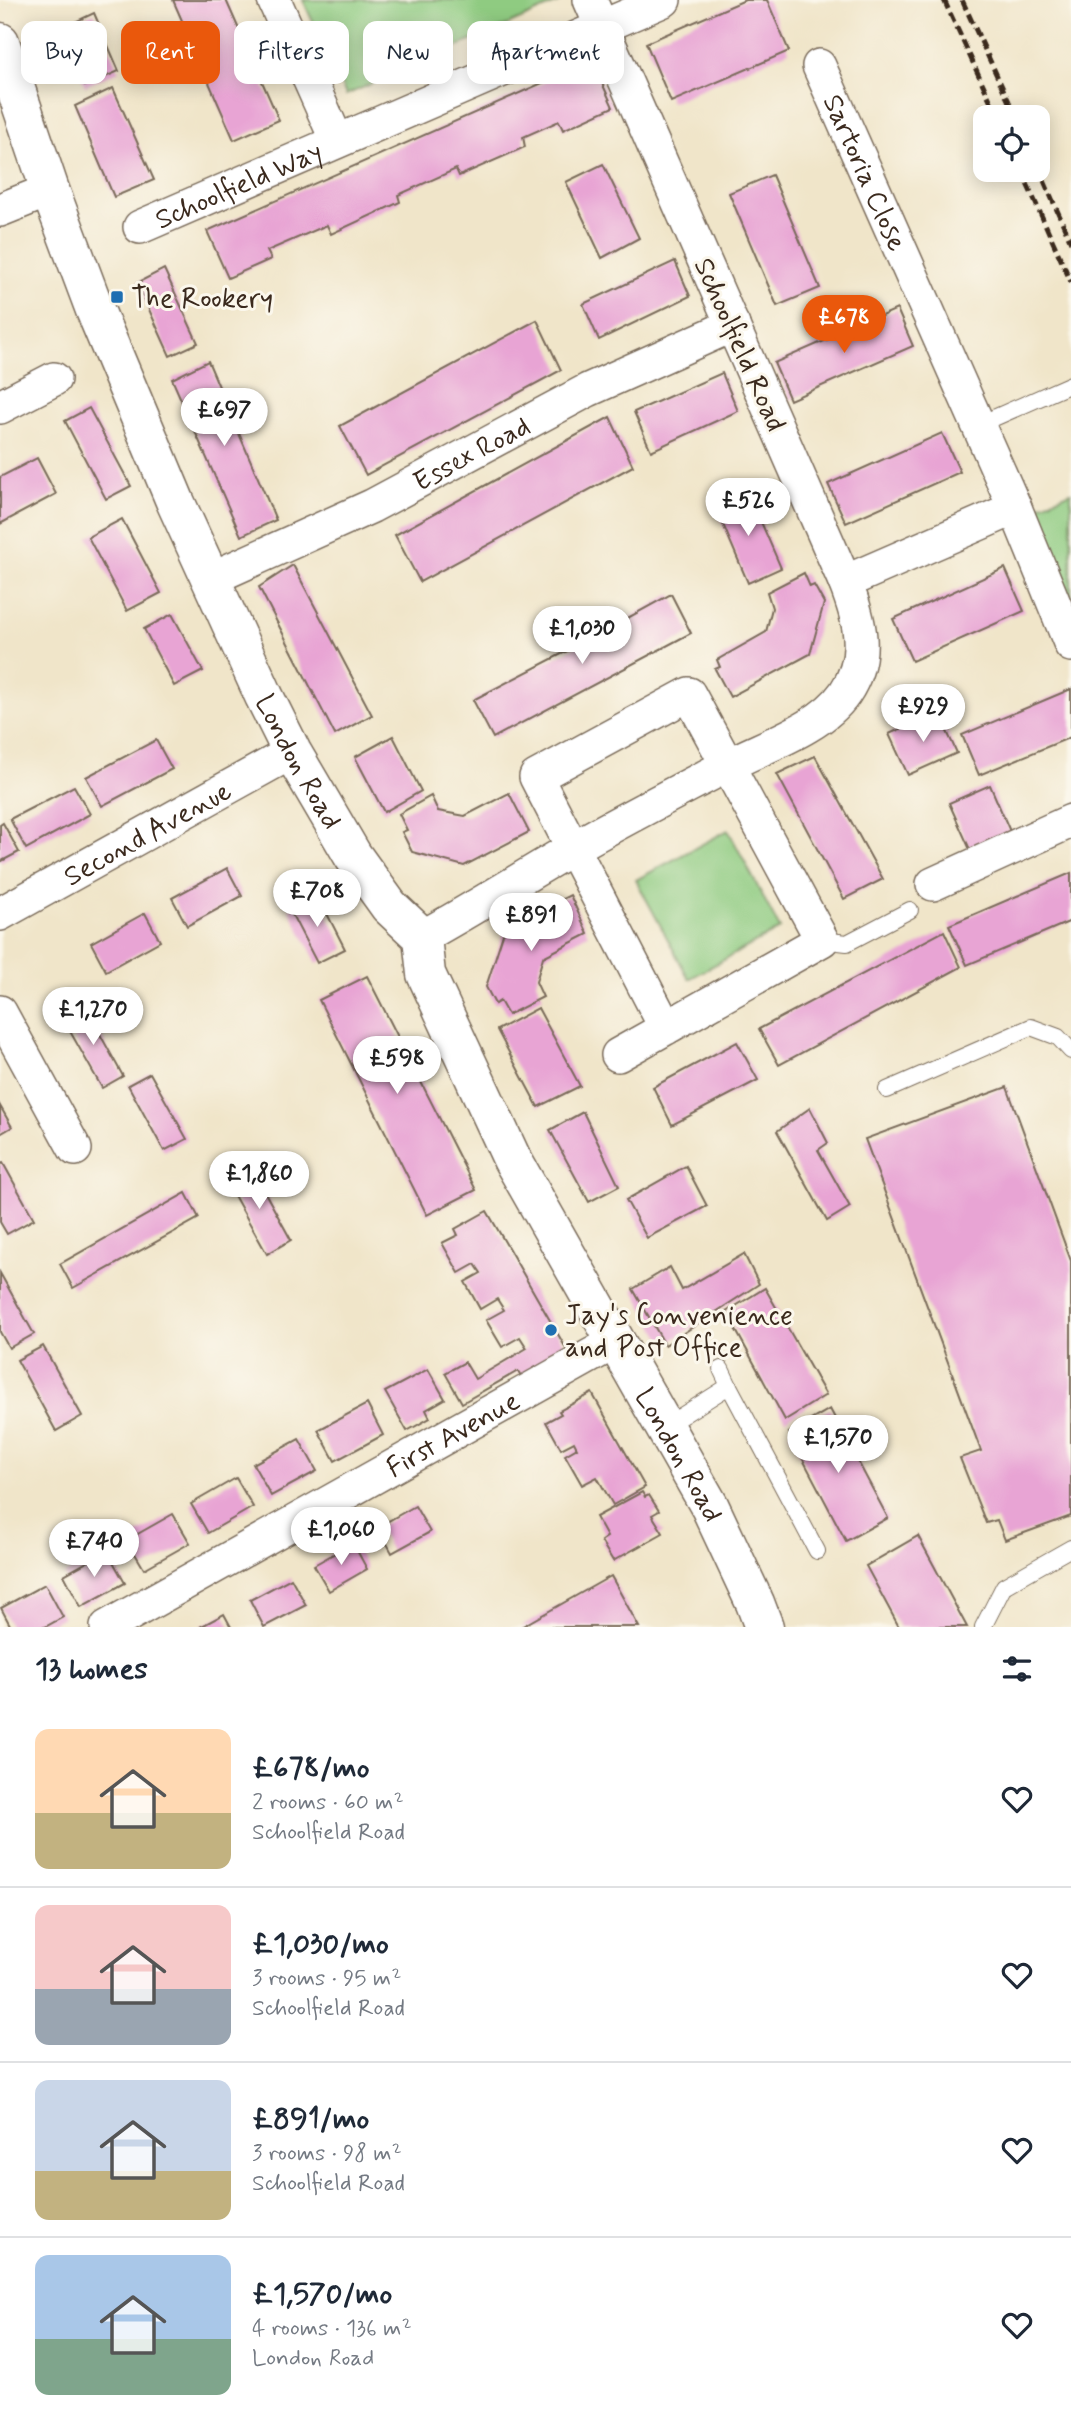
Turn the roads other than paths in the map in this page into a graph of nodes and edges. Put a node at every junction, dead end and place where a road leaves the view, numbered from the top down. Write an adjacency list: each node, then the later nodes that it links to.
1 (274, 0): 6 (street, Schoolfield Way)
2 (664, 0): 3 (street)
3 (596, 13): 6 (street, Schoolfield Way); 10 (street, Schoolfield Road)
4 (0, 42): 7 (street, London Road)
5 (819, 66): 14 (street, Sartoria Close)
6 (337, 141): 9 (street, Schoolfield Way)
7 (50, 190): 8 (street); 16 (street, London Road)
8 (0, 210)
9 (140, 227)
10 (733, 326): 16 (street, Essex Road); 17 (street, Schoolfield Road)
11 (54, 379): 13 (street)
12 (1071, 384): 14 (lane)
13 (0, 407)
14 (978, 425): 15 (street, Sartoria Close)
15 (1015, 508): 17 (street); 18 (street, Sartoria Close)
16 (210, 579): 19 (street, London Road)
17 (845, 582): 20 (street, Schoolfield Road)
18 (1071, 645)
19 (292, 752): 25 (street, Second Avenue); 26 (street, London Road)
20 (729, 764): 22 (street, Schoolfield Road); 22 (street); 27 (street)
21 (1071, 821): 23 (street)
22 (573, 849): 26 (street, Schoolfield Road); 29 (street)
23 (933, 884)
24 (910, 910): 27 (lane)
25 (0, 914)
26 (422, 937): 34 (street, London Road)
27 (822, 940): 29 (street)
28 (0, 1012): 33 (street)
29 (666, 1028): 31 (street)
30 (1071, 1051): 32 (lane)
31 (618, 1055)
32 (887, 1090)
33 (75, 1149)
34 (615, 1342): 37 (street, London Road); 40 (street, First Avenue)
35 (721, 1370): 36 (lane)
36 (729, 1386): 37 (lane); 39 (lane)
37 (664, 1427): 41 (street, London Road)
38 (1071, 1548): 42 (lane)
39 (817, 1551)
40 (107, 1627)
41 (764, 1627)
42 (984, 1627)

